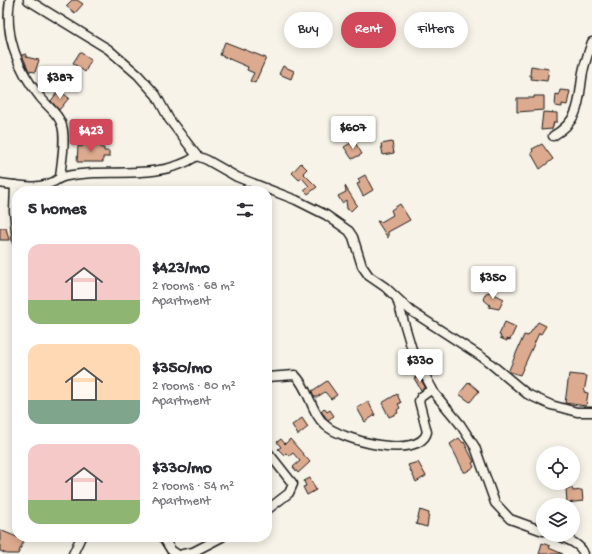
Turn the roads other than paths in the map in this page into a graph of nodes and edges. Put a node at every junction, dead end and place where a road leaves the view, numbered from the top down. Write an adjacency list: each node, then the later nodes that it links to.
1 (10, 0): 6 (street)
2 (28, 0): 5 (street)
3 (592, 42): 4 (street)
4 (553, 136)
5 (197, 156): 6 (street); 11 (street)
6 (60, 178): 10 (street)
7 (0, 183): 8 (street)
8 (15, 185): 9 (street)
9 (28, 186)
10 (46, 186)
11 (260, 186)
12 (272, 191): 13 (street)
13 (397, 299): 15 (street); 16 (street)
14 (272, 377): 15 (street)
15 (432, 389): 19 (street)
16 (592, 412)
17 (272, 457): 18 (street)
18 (272, 506)
19 (536, 528)
20 (79, 542): 24 (street)
21 (166, 542): 25 (street)
22 (212, 542): 26 (street)
23 (572, 542): 27 (street)
24 (73, 554)
25 (177, 554)
26 (182, 554)
27 (584, 554)

